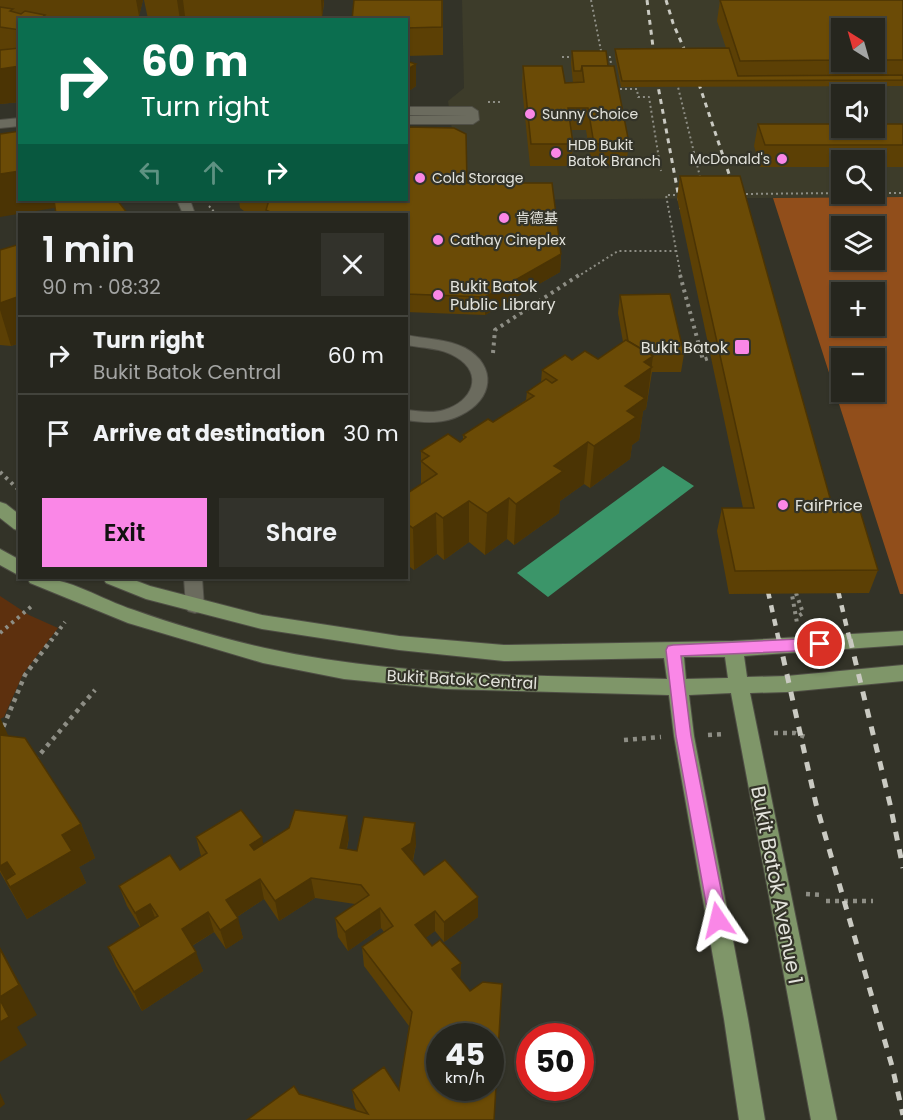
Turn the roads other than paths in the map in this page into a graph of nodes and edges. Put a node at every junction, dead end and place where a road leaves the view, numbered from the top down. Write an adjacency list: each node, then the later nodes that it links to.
1 (408, 111): 2 (street)
2 (408, 120)
3 (18, 122): 4 (street)
4 (0, 124)
5 (18, 132): 6 (street)
6 (0, 135)
7 (408, 340): 8 (street)
8 (429, 345): 9 (street); 10 (street)
9 (408, 348)
10 (412, 417)
11 (0, 508): 12 (main road)
12 (18, 523)
13 (0, 556): 14 (main road)
14 (18, 568)
15 (38, 579): 24 (main road, Bukit Batok Central)
16 (114, 579): 18 (main road, Bukit Batok Central)
17 (193, 579): 18 (street)
18 (195, 606): 21 (main road, Bukit Batok Central)
19 (903, 638): 20 (main road, Bukit Batok Central)
20 (733, 649): 21 (main road, Bukit Batok Central); 23 (main road, Bukit Batok Avenue 1)
21 (673, 650): 24 (main road)
22 (903, 673): 23 (main road, Bukit Batok Central)
23 (739, 686): 24 (main road, Bukit Batok Central); 26 (main road, Bukit Batok Avenue 1)
24 (676, 687): 25 (main road)
25 (752, 1120)
26 (824, 1120)

